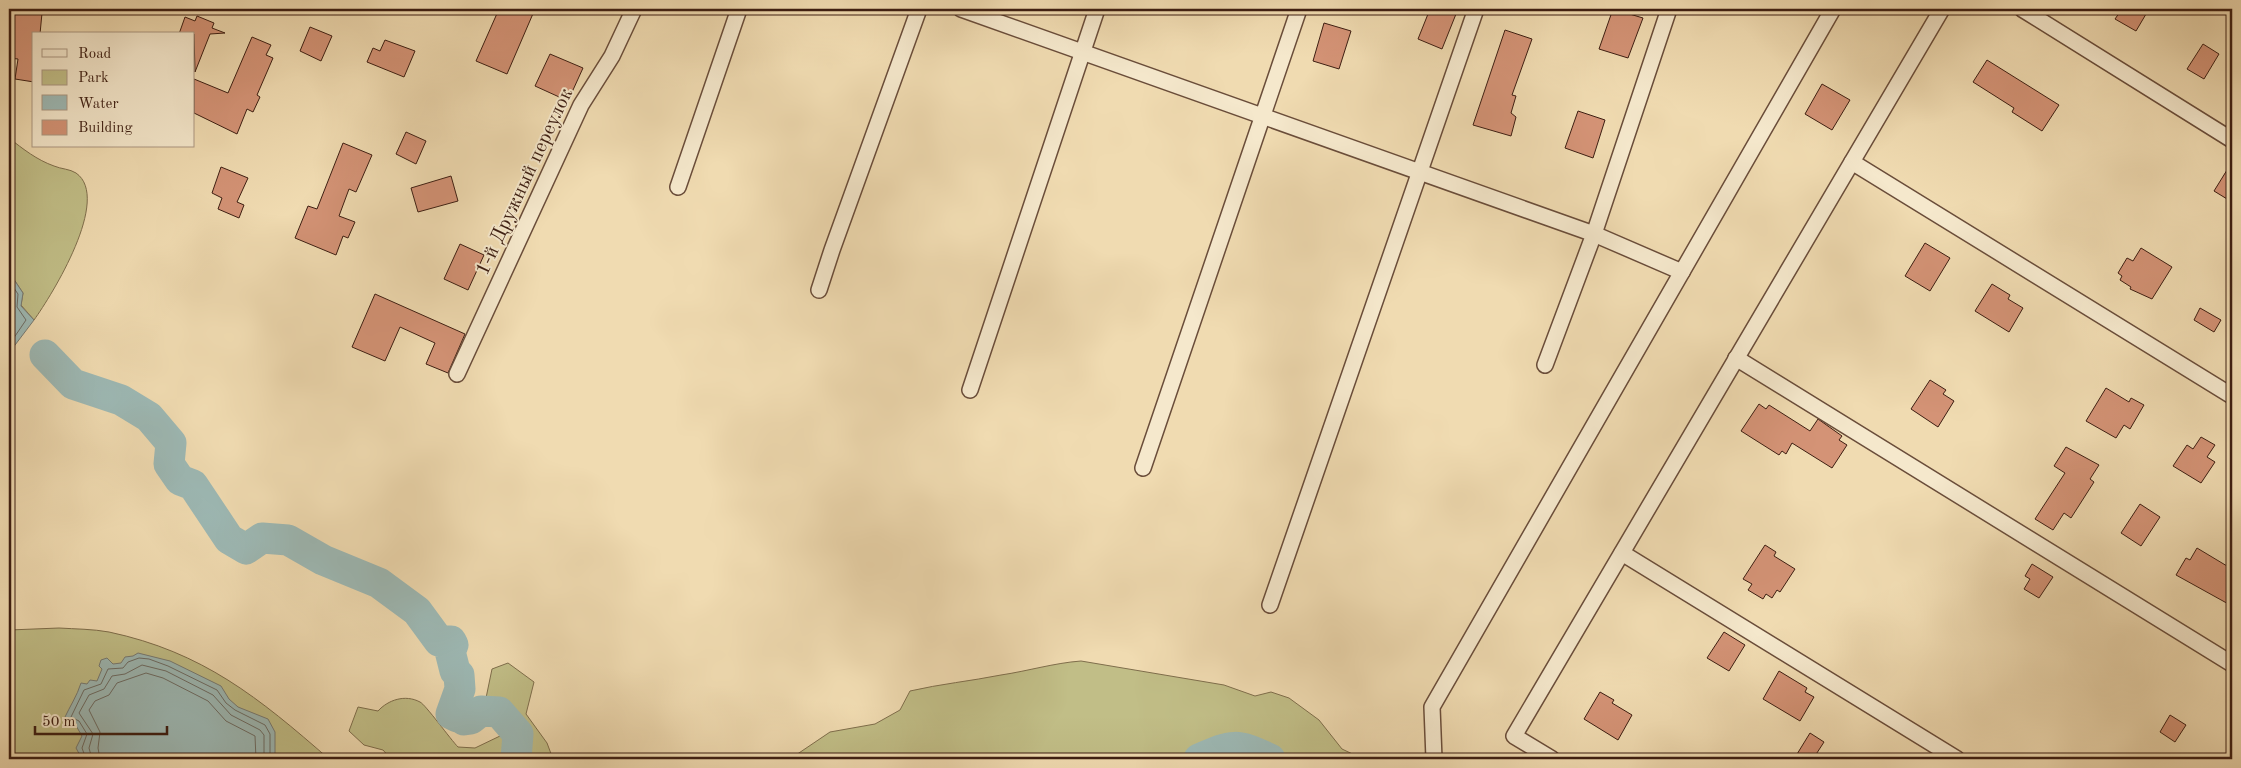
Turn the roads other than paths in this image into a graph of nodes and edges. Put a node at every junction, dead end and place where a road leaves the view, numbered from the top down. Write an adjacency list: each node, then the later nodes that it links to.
1 (634, 9): 23 (street, 1-й Дружный переулок)
2 (739, 9): 17 (street)
3 (919, 9): 20 (street)
4 (961, 9): 12 (street)
5 (1097, 9): 12 (street)
6 (1299, 9): 13 (street)
7 (1476, 9): 16 (street)
8 (1669, 9): 18 (street)
9 (1833, 9): 19 (street)
10 (1942, 9): 15 (street)
11 (2022, 9): 14 (street)
12 (1082, 52): 13 (street); 24 (street)
13 (1264, 116): 16 (street); 26 (street)
14 (2232, 140)
15 (1852, 162): 21 (street); 25 (street)
16 (1418, 172): 18 (street); 28 (street)
17 (678, 187)
18 (1594, 234): 19 (street); 22 (street)
19 (1682, 272): 30 (street)
20 (819, 290)
21 (1736, 358): 27 (street); 29 (street)
22 (1546, 365)
23 (457, 374)
24 (970, 390)
25 (2232, 396)
26 (1143, 468)
27 (1622, 553): 31 (street); 32 (street)
28 (1270, 605)
29 (2232, 664)
30 (1434, 759)
31 (1552, 759)
32 (1957, 759)

